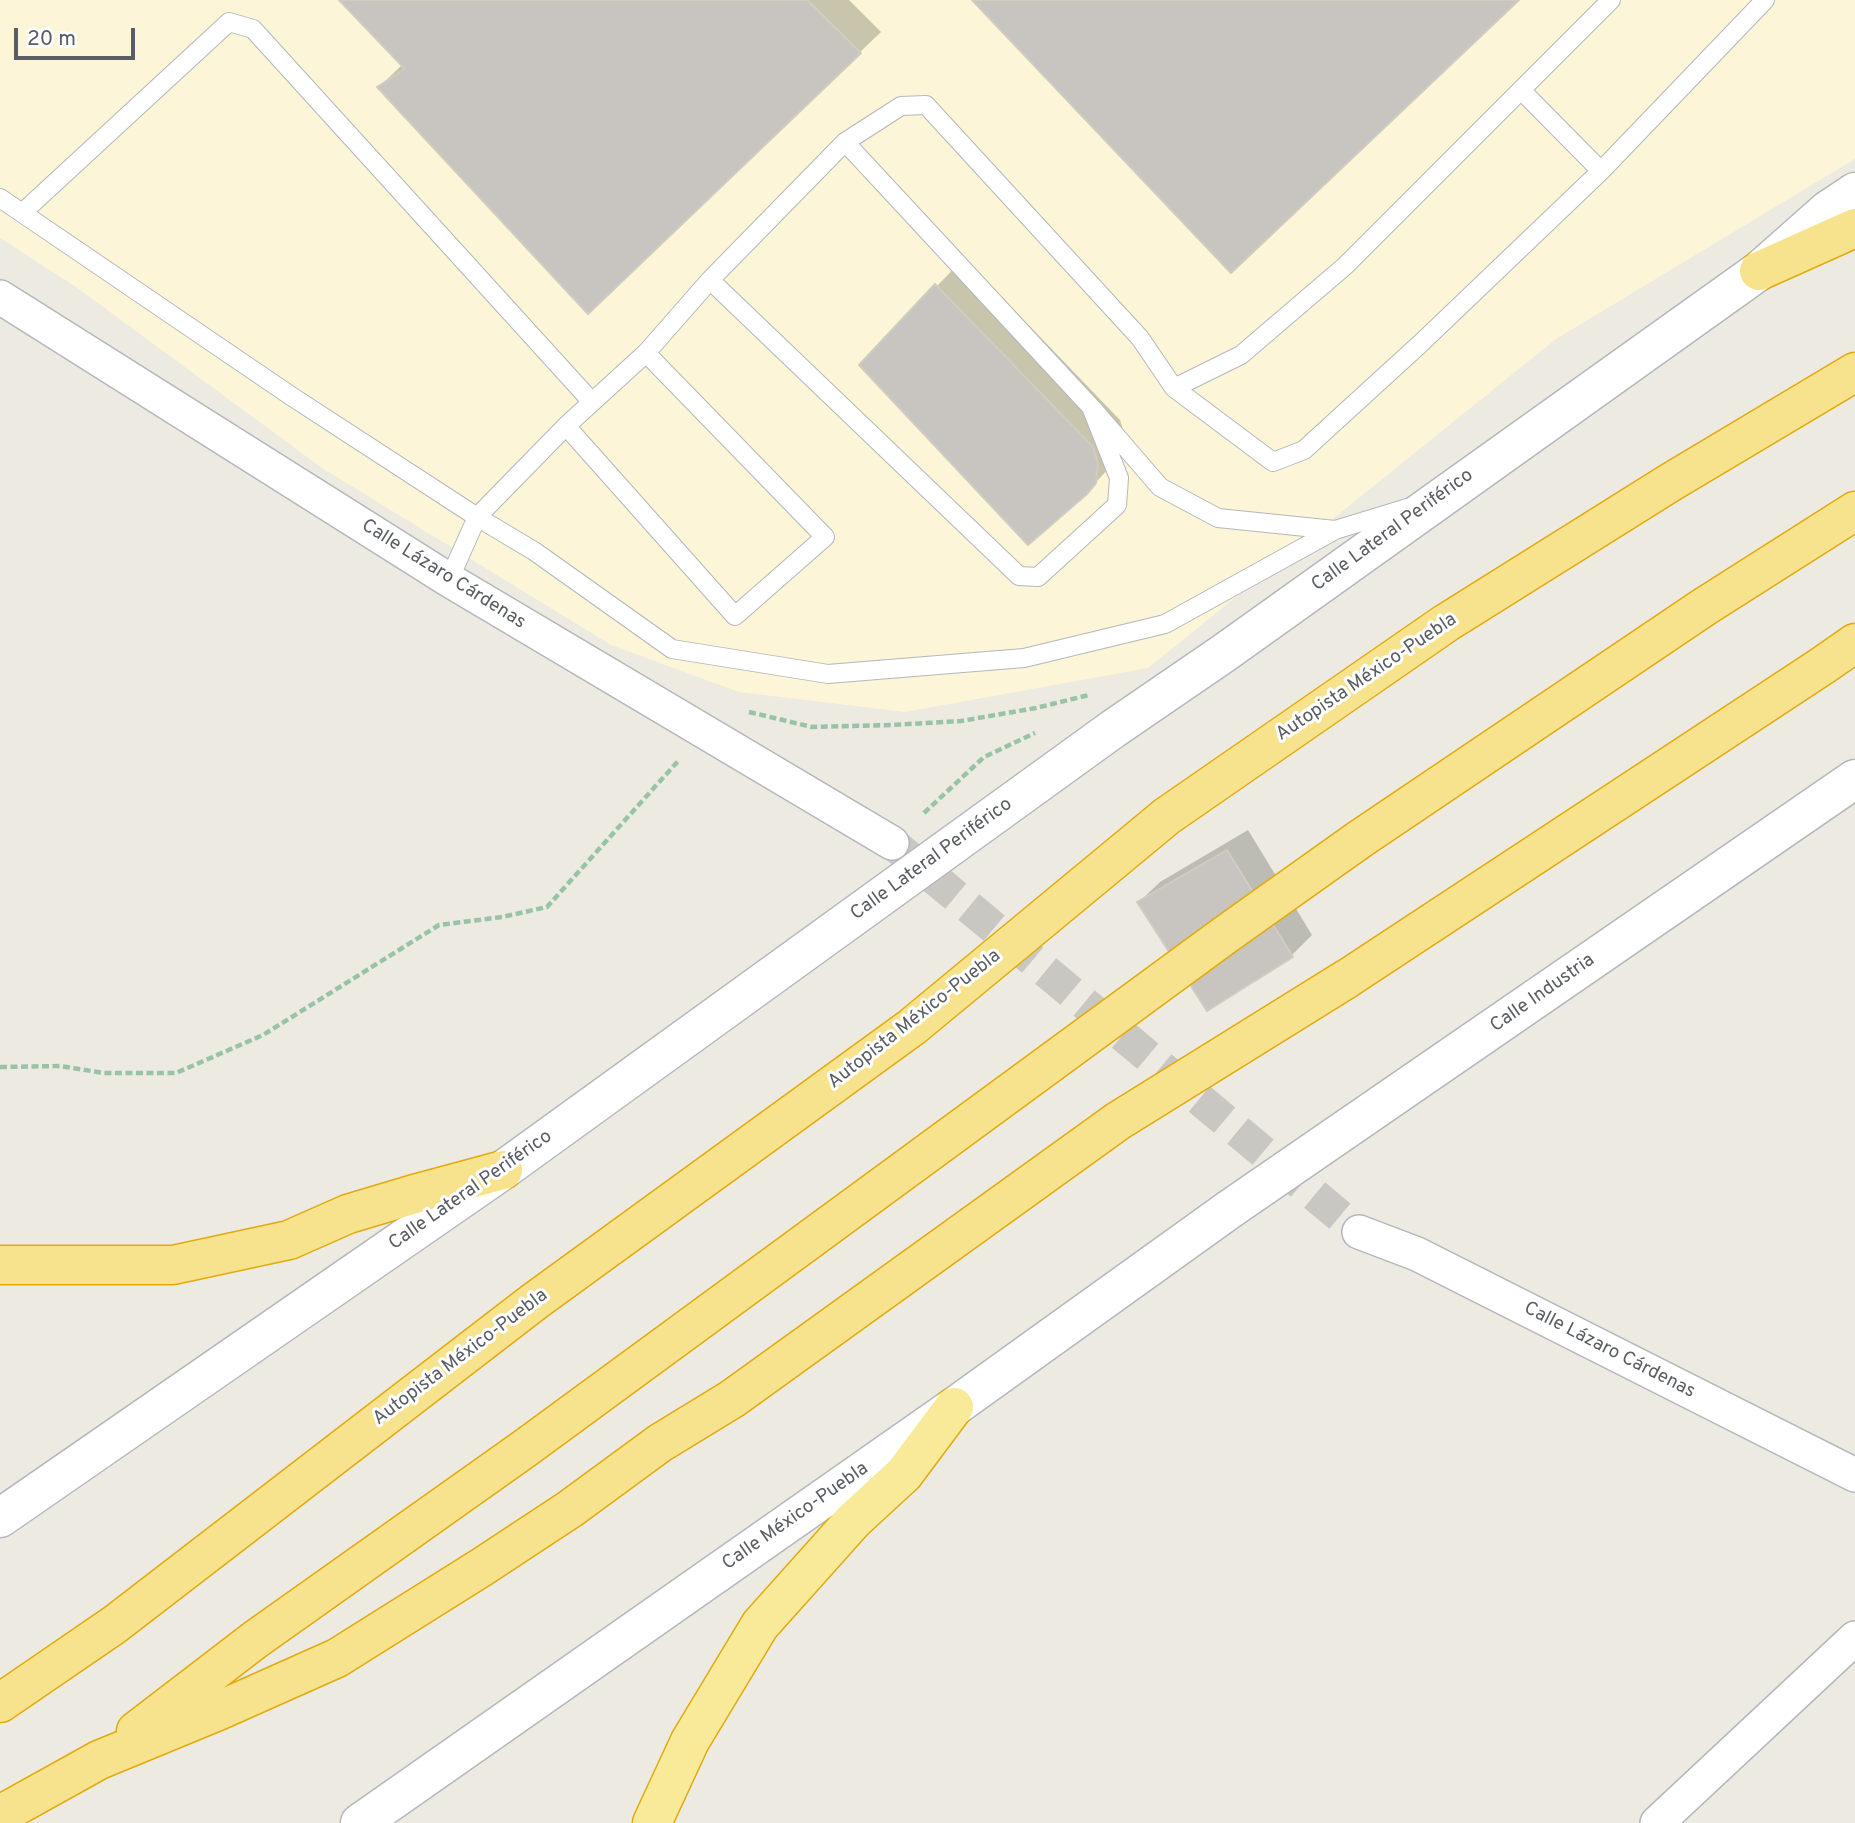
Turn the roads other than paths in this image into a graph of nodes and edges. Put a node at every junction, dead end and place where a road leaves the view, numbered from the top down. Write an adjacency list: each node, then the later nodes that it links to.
1 (1611, 0): 3 (lane)
2 (1765, 0): 5 (lane)
3 (1521, 90): 5 (lane); 15 (lane)
4 (845, 142): 11 (lane); 15 (lane); 17 (lane)
5 (1601, 171): 15 (lane)
6 (1855, 181): 8 (lane)
7 (0, 198): 9 (lane)
8 (1846, 210): 10 (highway)
9 (22, 213): 16 (lane); 21 (lane)
10 (1759, 271): 19 (street, Calle Lateral Periférico)
11 (710, 280): 13 (lane); 17 (lane)
12 (0, 297): 23 (street, Calle Lázaro Cárdenas)
13 (646, 353): 16 (lane); 18 (lane)
14 (1855, 372): 35 (highway, Autopista México-Puebla)
15 (1174, 388)
16 (592, 402): 18 (lane)
17 (1091, 407): 22 (lane)
18 (566, 426): 21 (lane)
19 (1440, 498): 22 (lane); 27 (street, Calle Lateral Periférico)
20 (1855, 511): 36 (highway)
21 (477, 517): 22 (lane); 23 (lane)
22 (1335, 530)
23 (449, 580): 26 (street, Calle Lázaro Cárdenas)
24 (1855, 643): 36 (highway)
25 (1855, 779): 28 (street, Calle Industria)
26 (892, 844)
27 (503, 1170): 30 (highway); 33 (street, Calle Lateral Periférico)
28 (1230, 1209): 31 (street, Calle México-Puebla)
29 (1360, 1232): 32 (street, Calle Lázaro Cárdenas)
30 (0, 1265)
31 (954, 1407): 38 (street, Calle México-Puebla); 39 (highway)
32 (1855, 1475)
33 (0, 1518)
34 (1855, 1638): 40 (street)
35 (0, 1703)
36 (99, 1760): 37 (highway)
37 (0, 1815)
38 (360, 1823)
39 (652, 1823)
40 (1657, 1823)

